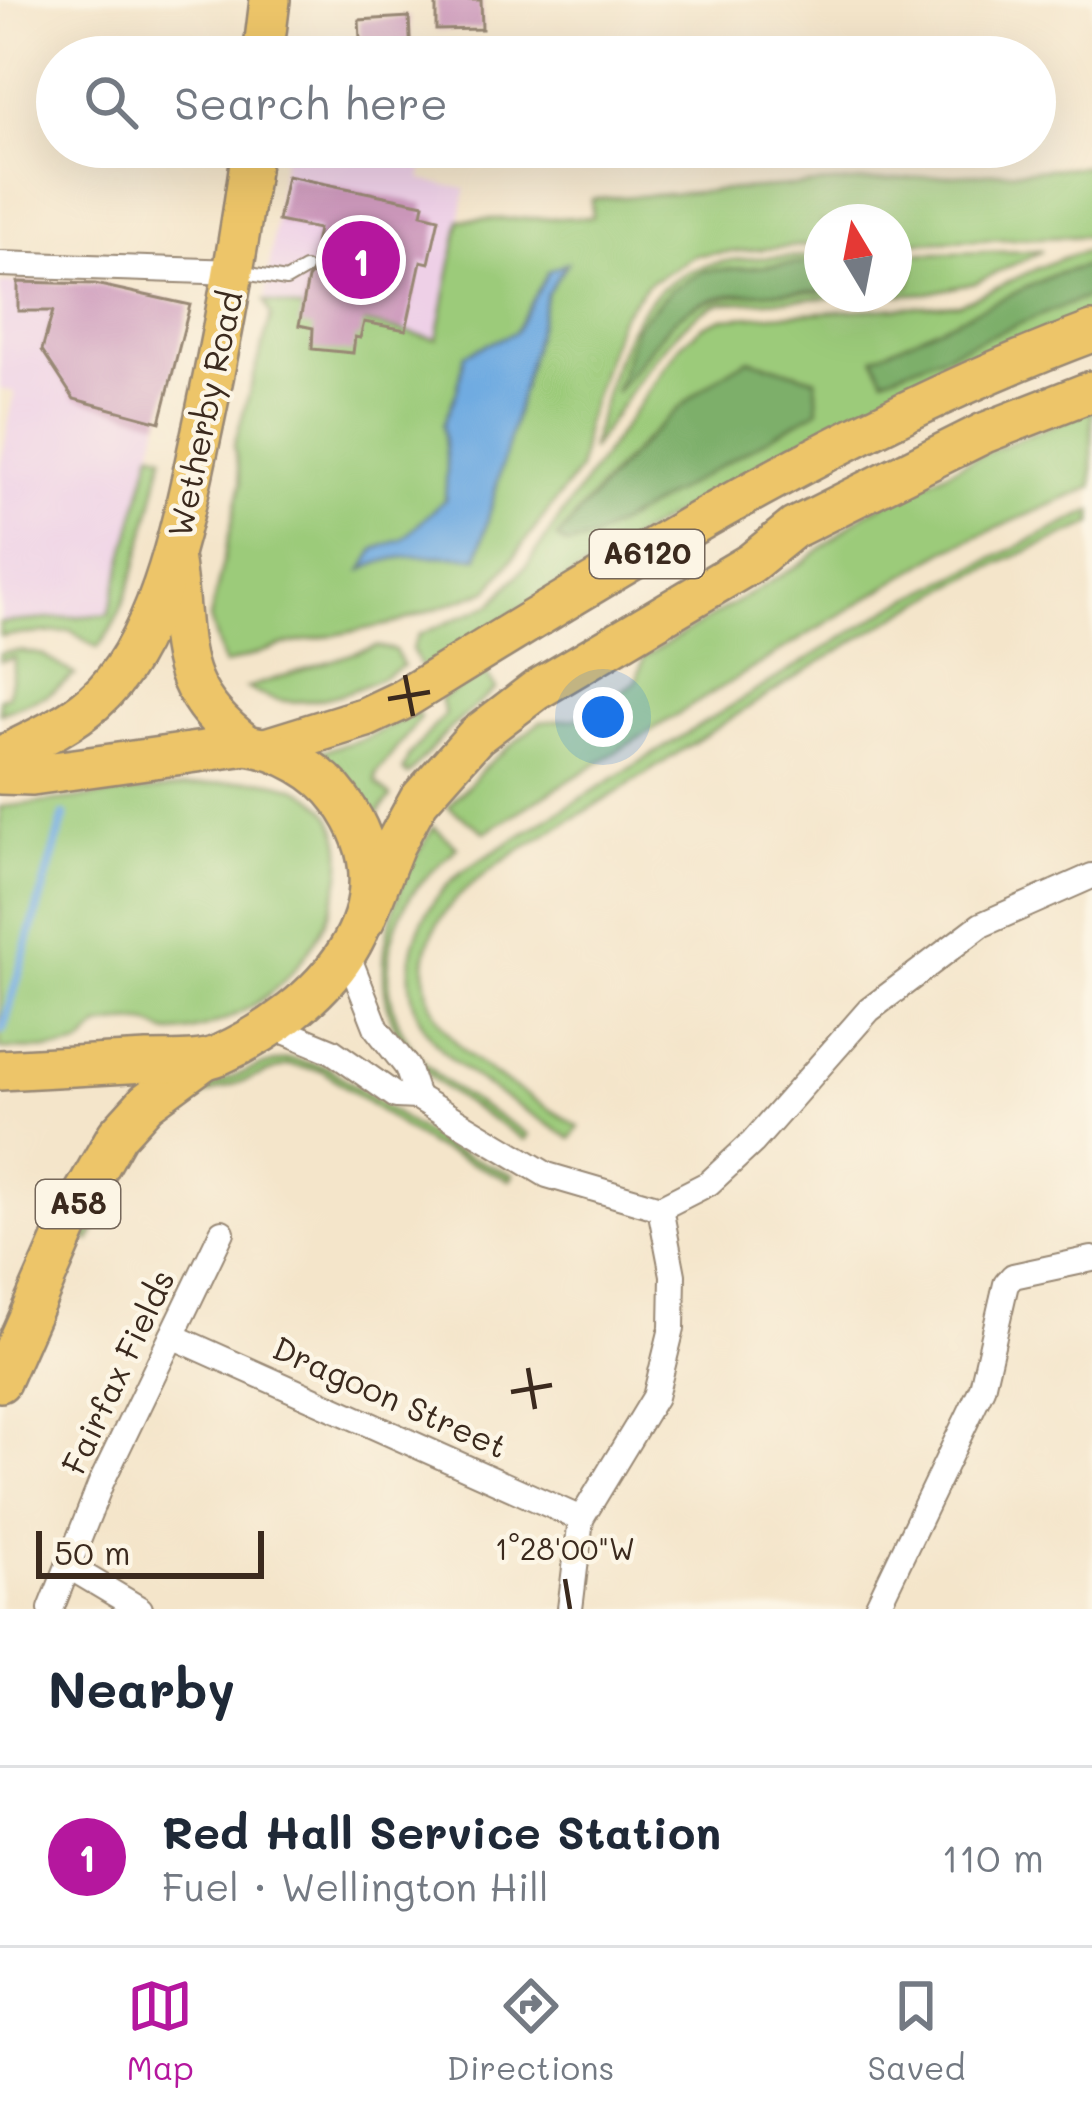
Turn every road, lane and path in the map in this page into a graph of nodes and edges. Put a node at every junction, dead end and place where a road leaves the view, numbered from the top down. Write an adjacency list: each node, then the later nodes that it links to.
1 (270, 0): 2 (main road)
2 (267, 36)
3 (248, 168): 6 (main road, Wetherby Road)
4 (0, 264): 6 (street)
5 (305, 269): 6 (lane)
6 (236, 272): 9 (main road, Wetherby Road)
7 (1092, 332): 10 (main road, A6120)
8 (1092, 391): 14 (main road, A6120)
9 (173, 556): 10 (main road, Wetherby Road); 11 (main road, Wetherby Road)
10 (257, 746): 12 (main road); 14 (main road, Wetherby Road)
11 (0, 758)
12 (0, 774)
13 (1092, 875): 19 (street)
14 (356, 936): 15 (main road); 18 (street)
15 (274, 1027): 16 (main road); 18 (street)
16 (204, 1060): 17 (main road); 23 (main road, A58)
17 (0, 1070)
18 (417, 1097): 19 (street)
19 (660, 1208): 24 (street)
20 (221, 1232): 22 (street, Fairfax Fields)
21 (1092, 1259): 29 (street)
22 (172, 1336): 24 (street, Dragoon Street); 25 (street, Fairfax Fields)
23 (0, 1382)
24 (581, 1519): 28 (street)
25 (68, 1566): 26 (street, Fairfax Fields); 27 (street)
26 (51, 1609)
27 (140, 1609)
28 (570, 1609)
29 (876, 1609)

